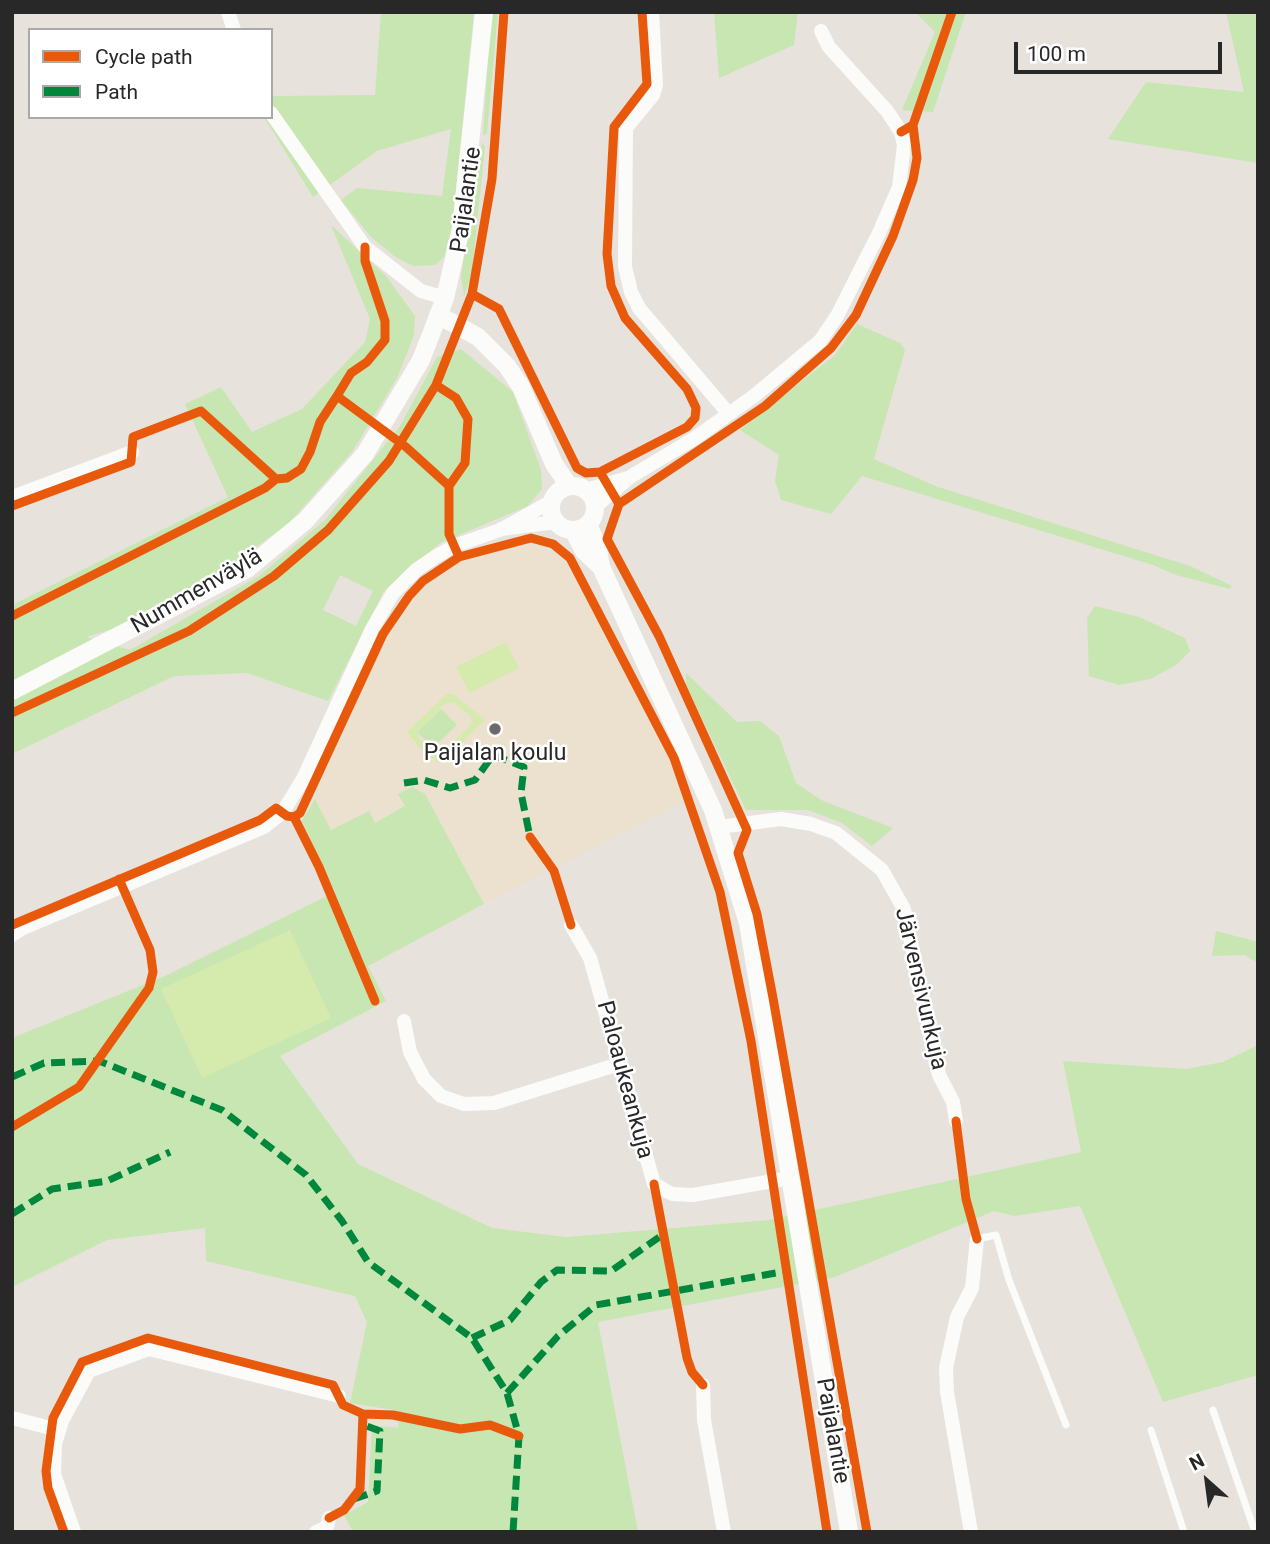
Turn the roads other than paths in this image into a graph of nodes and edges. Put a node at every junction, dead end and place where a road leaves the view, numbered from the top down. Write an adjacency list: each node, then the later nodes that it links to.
1 (484, 12): 5 (street, Paijalantie)
2 (652, 12): 6 (street)
3 (821, 31): 6 (street)
4 (273, 116): 5 (street)
5 (442, 306): 9 (street); 14 (street, Nummenväylä)
6 (729, 414): 8 (street)
7 (132, 452): 10 (street)
8 (630, 477): 9 (street); 11 (street)
9 (566, 493): 11 (street); 12 (street, Paijalantie); 13 (street)
10 (12, 496)
11 (596, 507): 12 (street)
12 (572, 526): 13 (street); 15 (street, Paijalantie)
13 (500, 530): 17 (street)
14 (12, 691)
15 (719, 827): 20 (street, Järvensivunkuja); 21 (street, Paijalantie)
16 (571, 925): 19 (street, Paloaukeankuja)
17 (12, 935)
18 (404, 1021): 19 (street)
19 (619, 1064): 21 (street, Paloaukeankuja)
20 (956, 1121)
21 (790, 1178): 34 (street, Paijalantie)
22 (977, 1239): 27 (lane); 35 (street)
23 (703, 1385): 33 (street)
24 (339, 1396): 28 (street)
25 (1213, 1410): 37 (lane)
26 (12, 1418): 28 (street)
27 (1066, 1425)
28 (58, 1430): 31 (street)
29 (1151, 1430): 36 (lane)
30 (328, 1518): 32 (street)
31 (74, 1532)
32 (316, 1532)
33 (724, 1532)
34 (849, 1532)
35 (971, 1532)
36 (1184, 1532)
37 (1255, 1532)

